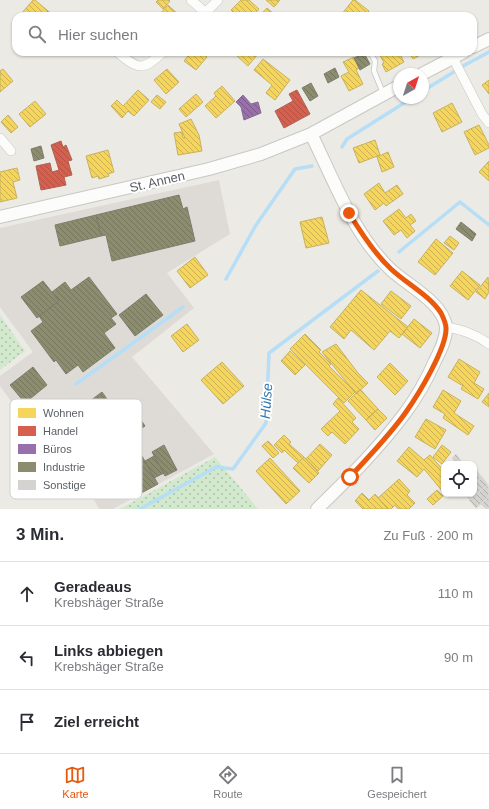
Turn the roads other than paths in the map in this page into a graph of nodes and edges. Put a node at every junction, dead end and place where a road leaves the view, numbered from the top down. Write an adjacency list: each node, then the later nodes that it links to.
1 (191, 0): 3 (street)
2 (218, 0): 4 (street)
3 (202, 12)
4 (206, 12)
5 (489, 38): 6 (main road)
6 (477, 45)
7 (122, 56): 8 (street)
8 (159, 56)
9 (372, 56): 13 (lane)
10 (458, 58): 11 (main road); 14 (street)
11 (429, 71)
12 (393, 89): 13 (main road, St. Annen)
13 (384, 94): 15 (main road, St. Annen)
14 (489, 123)
15 (311, 134): 18 (main road, St. Annen); 19 (main road)
16 (0, 138): 17 (street)
17 (11, 151)
18 (0, 217)
19 (446, 327): 20 (street); 21 (main road)
20 (489, 344)
21 (317, 509)

